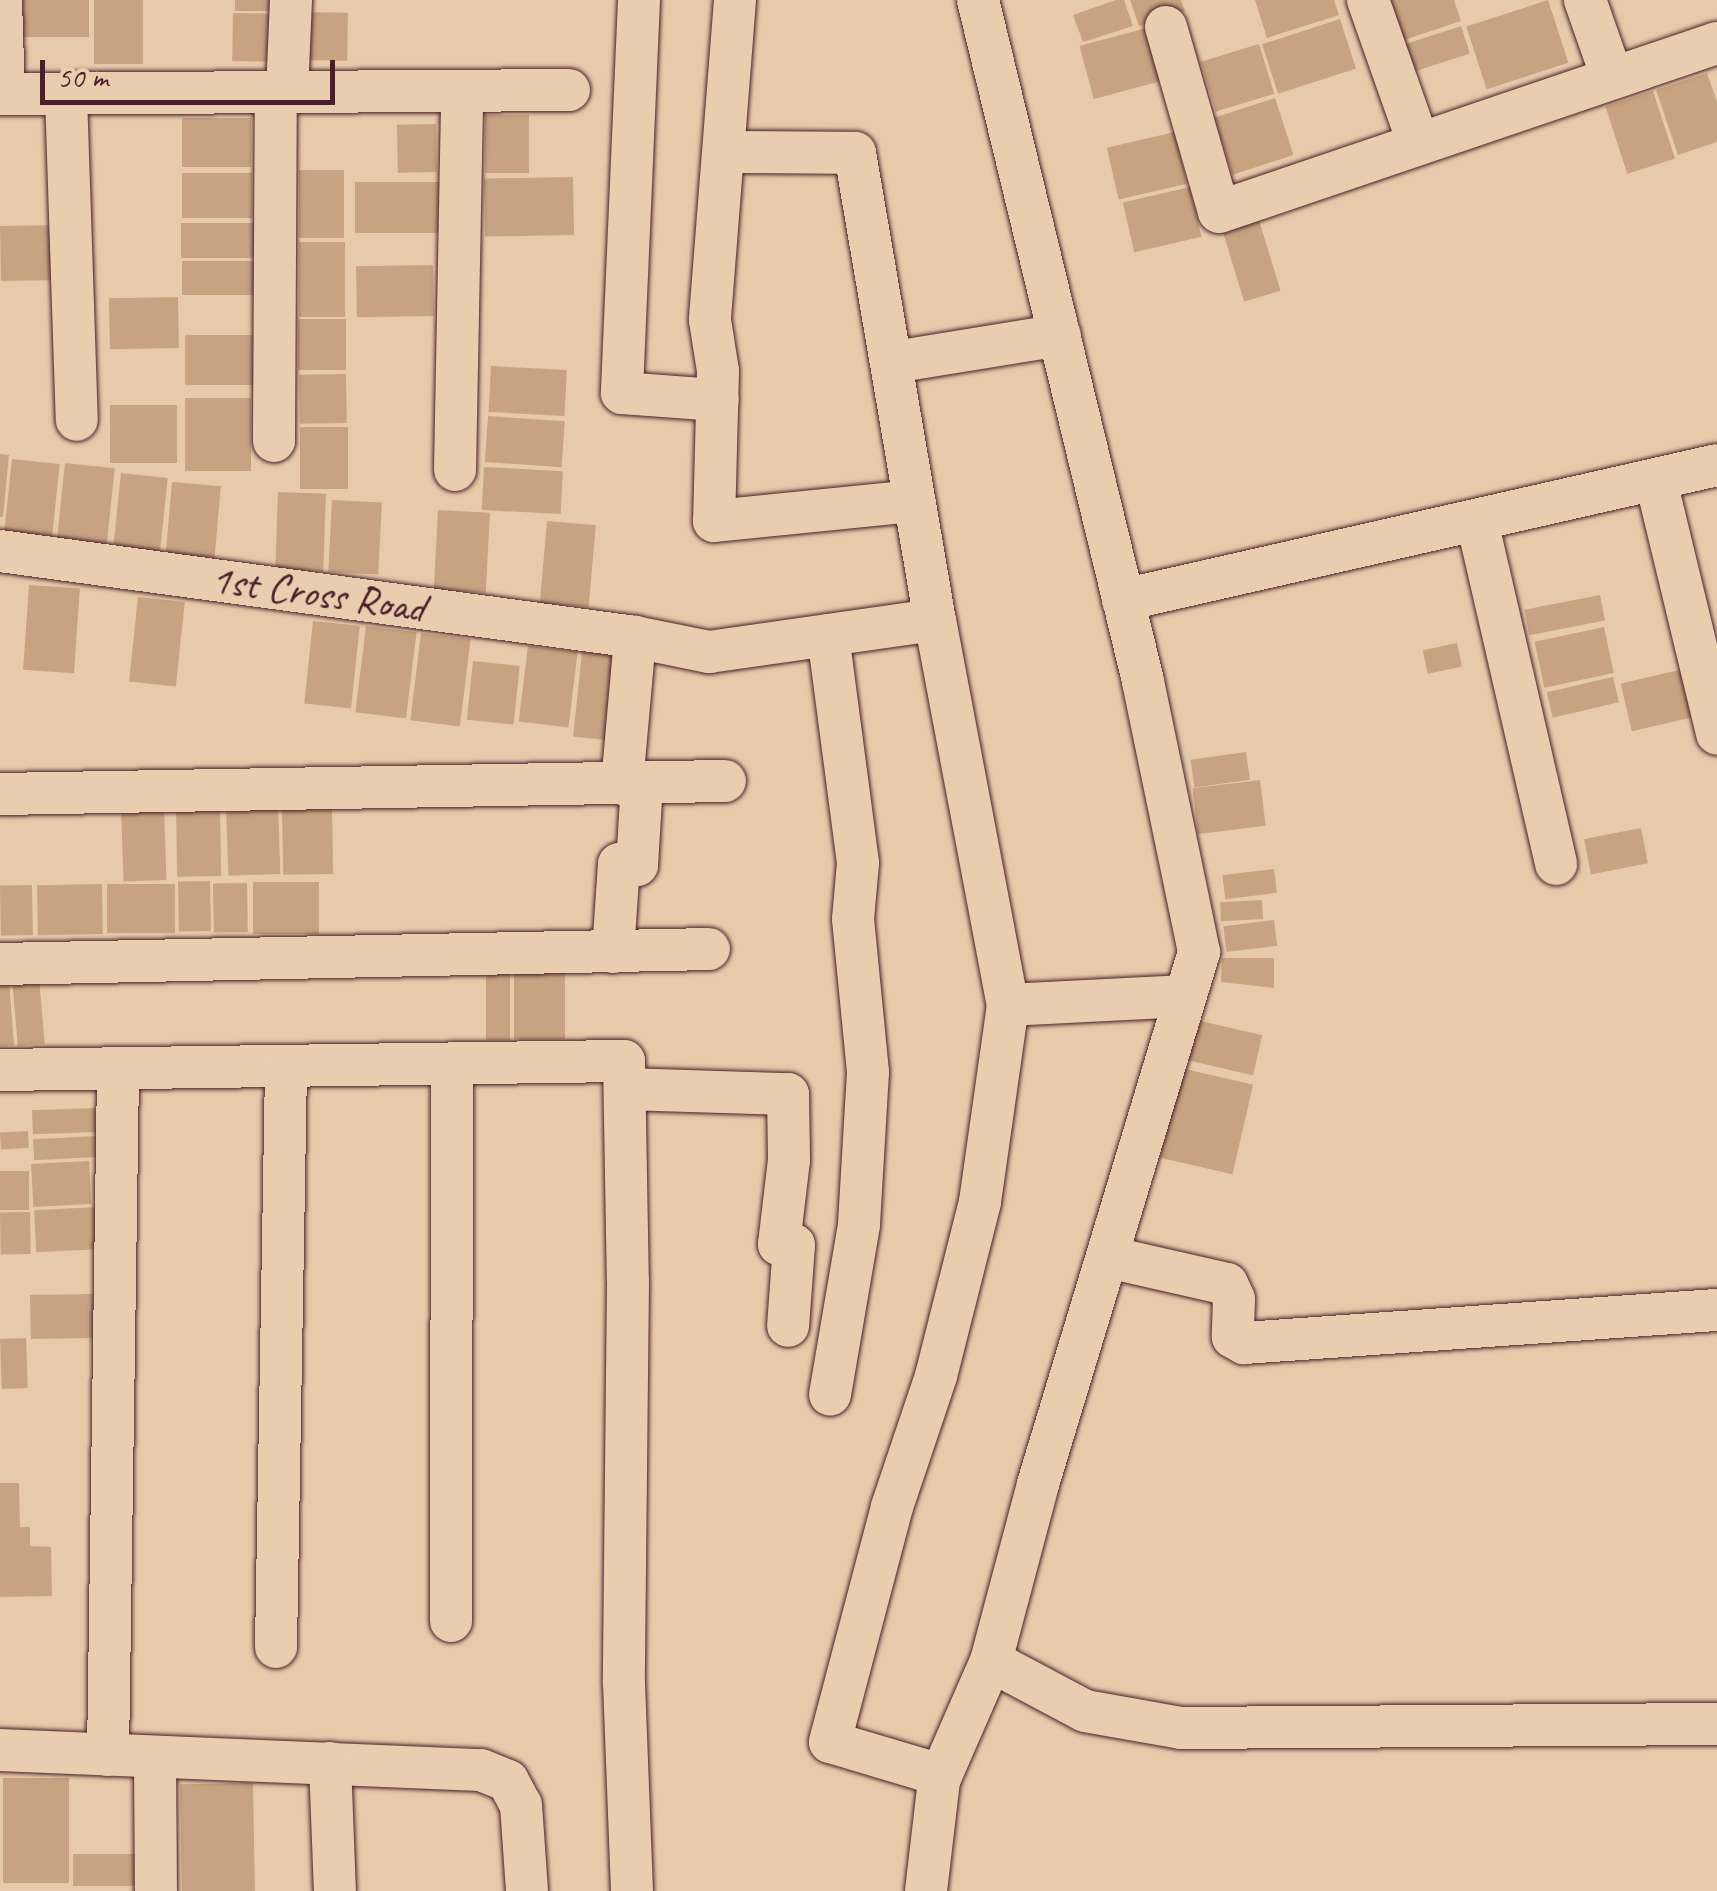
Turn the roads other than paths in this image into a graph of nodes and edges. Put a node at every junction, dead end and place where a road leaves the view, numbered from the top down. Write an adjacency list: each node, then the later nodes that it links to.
1 (2, 0): 14 (street)
2 (291, 0): 13 (street)
3 (640, 0): 20 (street)
4 (735, 0): 17 (street)
5 (978, 0): 18 (street)
6 (1368, 0): 16 (street)
7 (1585, 0): 10 (street)
8 (1166, 27): 16 (street)
9 (1717, 43): 10 (street)
10 (1612, 77): 16 (street)
11 (569, 90): 12 (street)
12 (462, 91): 13 (street); 24 (street)
13 (282, 92): 15 (street); 22 (street)
14 (2, 94): 15 (street)
15 (66, 95): 21 (street)
16 (1418, 142)
17 (726, 152): 19 (street); 20 (street)
18 (1060, 336): 19 (street); 29 (street)
19 (894, 362): 26 (street)
20 (718, 400): 26 (street)
21 (77, 420)
22 (274, 441)
23 (1717, 465): 25 (street)
24 (454, 470)
25 (1656, 481): 27 (street); 33 (street)
26 (914, 500): 30 (street)
27 (1477, 521): 29 (street); 37 (street)
28 (0, 551): 32 (street, 1st Cross Road)
29 (1123, 600): 41 (street)
30 (934, 620): 31 (street, 1st Cross Road); 42 (street)
31 (828, 635): 32 (street, 1st Cross Road); 51 (street)
32 (635, 638): 35 (street)
33 (1717, 734)
34 (726, 781): 35 (street)
35 (632, 784): 36 (street); 39 (street)
36 (0, 794)
37 (1556, 864)
38 (709, 949): 39 (street)
39 (613, 952): 40 (street)
40 (0, 964)
41 (1186, 996): 42 (street); 48 (street)
42 (1008, 1005): 60 (street)
43 (452, 1064): 44 (street); 47 (street); 52 (street)
44 (286, 1067): 45 (street); 53 (street)
45 (118, 1068): 46 (street); 57 (street)
46 (0, 1070)
47 (625, 1089): 50 (street); 64 (street)
48 (1108, 1256): 49 (street); 54 (street)
49 (1717, 1310)
50 (788, 1326)
51 (830, 1395)
52 (451, 1622)
53 (276, 1647)
54 (991, 1661): 55 (street); 60 (street)
55 (1717, 1724)
56 (0, 1750): 57 (street)
57 (108, 1756): 58 (street)
58 (155, 1758): 59 (street); 61 (street)
59 (330, 1764): 62 (street); 63 (street)
60 (941, 1775): 65 (street)
61 (156, 1891)
62 (335, 1891)
63 (527, 1891)
64 (632, 1891)
65 (926, 1891)

